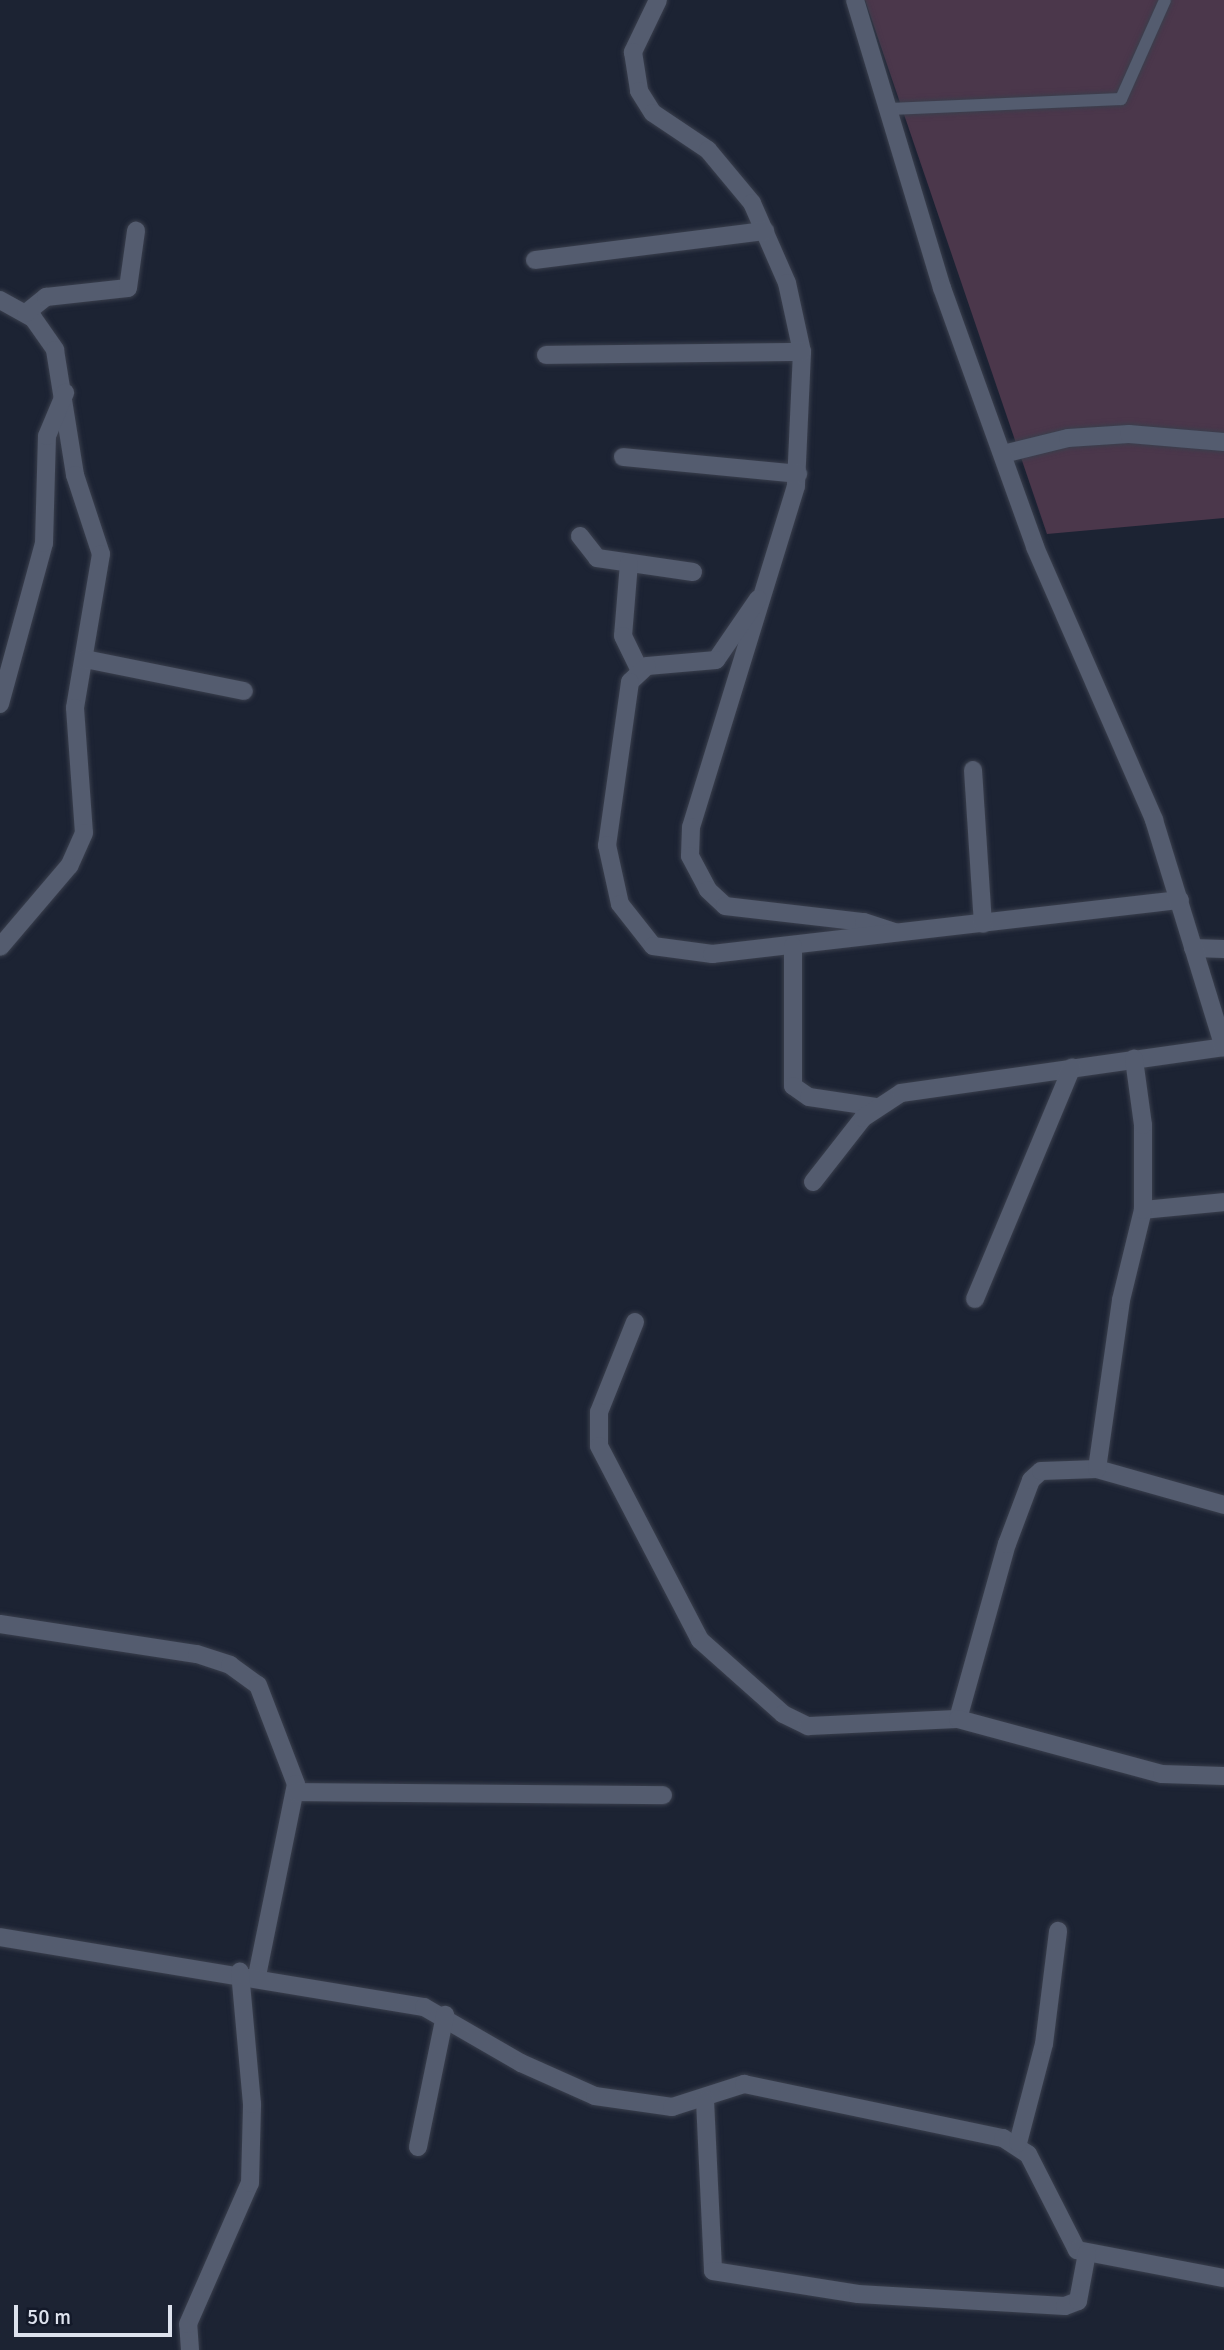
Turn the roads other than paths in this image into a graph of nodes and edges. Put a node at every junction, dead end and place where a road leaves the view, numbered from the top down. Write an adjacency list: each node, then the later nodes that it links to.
1 (658, 0): 6 (street)
2 (855, 0): 4 (street)
3 (1165, 0): 4 (lane)
4 (890, 109): 14 (street)
5 (136, 231): 9 (street)
6 (765, 231): 7 (street); 10 (street)
7 (535, 260)
8 (0, 300): 9 (street)
9 (26, 313): 12 (street)
10 (802, 352): 11 (street); 16 (street)
11 (546, 355)
12 (65, 393): 21 (street); 24 (street)
13 (1224, 442): 14 (street)
14 (1003, 454): 26 (street)
15 (623, 457): 16 (street)
16 (797, 474): 20 (street)
17 (580, 536): 18 (street)
18 (629, 563): 19 (street); 22 (street)
19 (693, 572)
20 (773, 573): 22 (street); 28 (street)
21 (85, 659): 23 (street); 30 (street)
22 (639, 669): 29 (street)
23 (244, 691)
24 (0, 704)
25 (973, 771): 27 (street)
26 (1180, 900): 27 (street); 31 (street)
27 (983, 924): 28 (street)
28 (895, 932): 29 (street)
29 (793, 946): 36 (street)
30 (0, 947)
31 (1193, 948): 32 (street); 33 (street)
32 (1224, 949)
33 (1224, 1047): 34 (street)
34 (1134, 1059): 35 (street); 39 (street)
35 (1072, 1067): 36 (street); 40 (street)
36 (877, 1107): 37 (street)
37 (813, 1182)
38 (1224, 1202): 39 (street)
39 (1143, 1210): 42 (street)
40 (975, 1299)
41 (635, 1322): 45 (street)
42 (1097, 1469): 43 (street); 45 (street)
43 (1224, 1505)
44 (0, 1624): 47 (street)
45 (958, 1719): 46 (street)
46 (1224, 1776)
47 (296, 1792): 48 (street); 51 (street)
48 (663, 1795)
49 (1058, 1931): 54 (street)
50 (0, 1937): 51 (street)
51 (248, 1974): 52 (street); 58 (street)
52 (445, 2015): 53 (street); 55 (street)
53 (705, 2100): 54 (street); 56 (street)
54 (1018, 2143): 56 (street)
55 (418, 2147)
56 (1087, 2253): 57 (street)
57 (1224, 2278)
58 (190, 2350)

